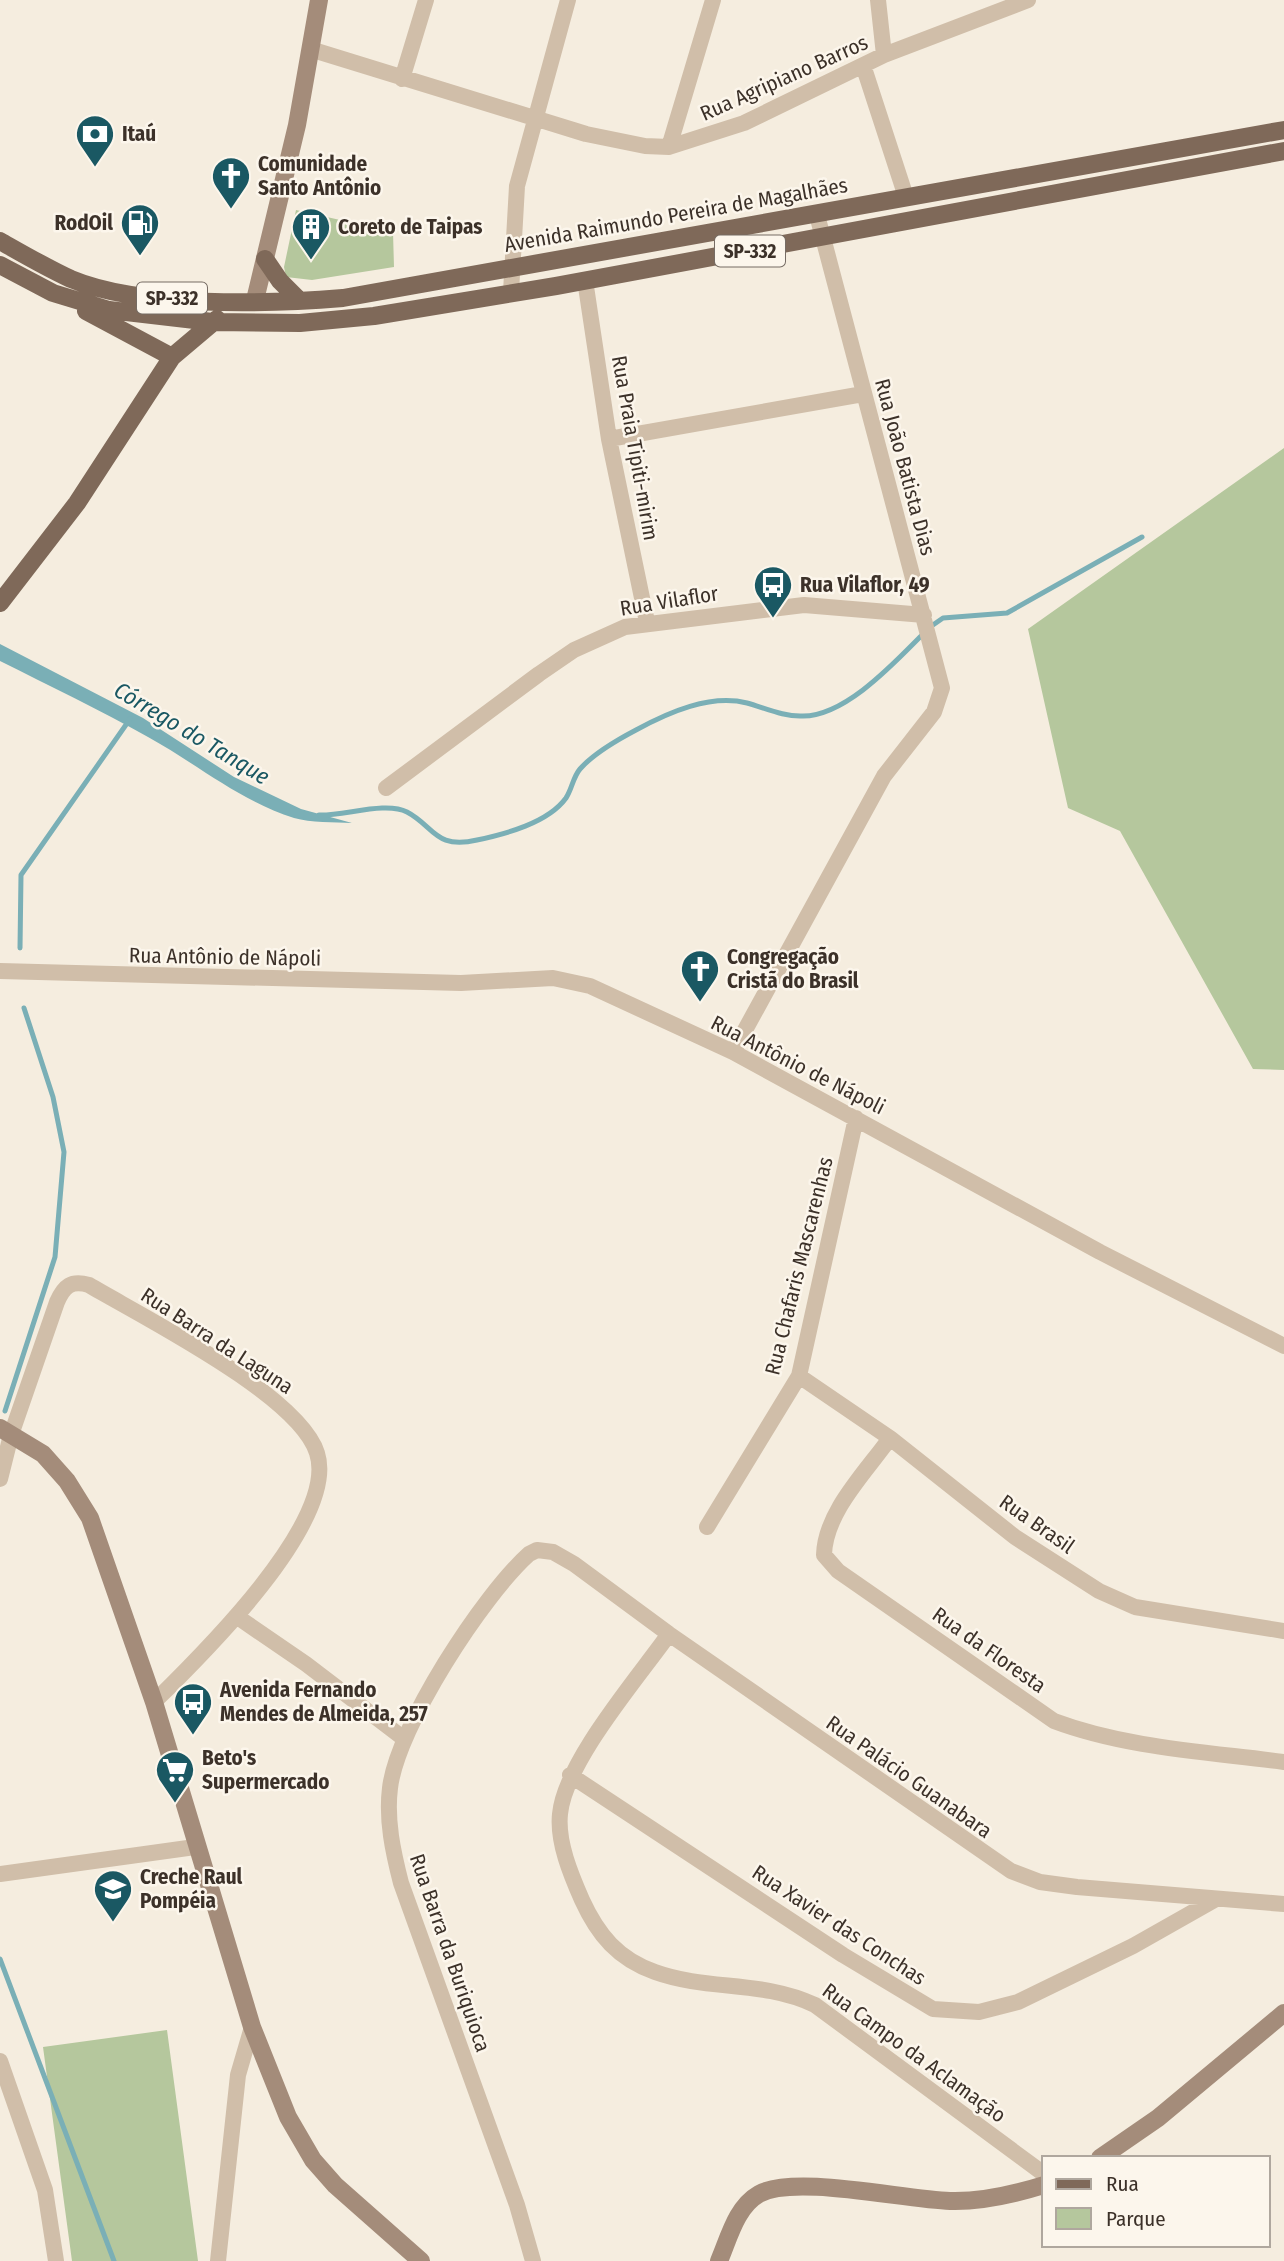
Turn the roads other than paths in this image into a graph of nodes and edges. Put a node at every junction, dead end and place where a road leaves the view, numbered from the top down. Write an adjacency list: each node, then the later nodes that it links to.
1 (318, 0): 8 (street)
2 (426, 0): 11 (street)
3 (568, 0): 12 (street)
4 (713, 0): 14 (street)
5 (878, 0): 9 (street)
6 (1028, 0): 7 (street, Rua Agripiano Barros)
7 (1008, 4): 9 (street, Rua Agripiano Barros)
8 (310, 49): 11 (street, Rua Agripiano Barros); 21 (street)
9 (884, 55): 10 (street, Rua Agripiano Barros)
10 (863, 65): 14 (street, Rua Agripiano Barros); 16 (street)
11 (402, 79): 12 (street, Rua Agripiano Barros)
12 (533, 120): 14 (street, Rua Agripiano Barros); 23 (street)
13 (1284, 130): 16 (main road, Avenida Raimundo Pereira de Magalhães / SP-332)
14 (669, 147)
15 (1284, 151): 19 (main road, SP-332)
16 (906, 197): 17 (main road, Avenida Raimundo Pereira de Magalhães / SP-332)
17 (817, 215): 18 (main road, Avenida Raimundo Pereira de Magalhães / SP-332); 19 (street, Rua João Batista Dias)
18 (733, 229): 23 (main road, Avenida Raimundo Pereira de Magalhães / SP-332); 24 (main road)
19 (822, 238): 24 (main road, SP-332); 31 (street, Rua João Batista Dias)
20 (0, 241): 27 (main road, Avenida Raimundo Pereira de Magalhães / SP-332)
21 (265, 259): 27 (street); 28 (main road)
22 (0, 265): 26 (main road, SP-332)
23 (511, 267): 25 (street); 28 (main road, Avenida Raimundo Pereira de Magalhães / SP-332)
24 (585, 280): 25 (main road, SP-332); 32 (street, Rua Praia Tipiti-mirim)
25 (511, 292): 29 (main road, SP-332)
26 (53, 293): 29 (main road, SP-332); 30 (main road)
27 (255, 300): 28 (main road, Avenida Raimundo Pereira de Magalhães / SP-332); 29 (main road)
28 (300, 301)
29 (212, 322): 30 (main road)
30 (172, 357): 33 (main road)
31 (863, 394): 32 (street); 34 (street, Rua João Batista Dias)
32 (609, 439): 35 (street, Rua Praia Tipiti-mirim)
33 (0, 603)
34 (925, 619): 35 (street, Rua Vilaflor); 38 (street, Rua João Batista Dias)
35 (647, 622): 36 (street, Rua Vilaflor)
36 (386, 788)
37 (0, 971): 38 (street, Rua Antônio de Nápoli)
38 (733, 1052): 39 (street, Rua Antônio de Nápoli)
39 (856, 1118): 40 (street, Rua Antônio de Nápoli); 41 (street, Rua Chafaris Mascarenhas)
40 (1284, 1346)
41 (799, 1376): 43 (street, Rua Brasil); 45 (street, Rua Chafaris Mascarenhas)
42 (6, 1431): 44 (street); 47 (street, Rua Barra da Laguna); 50 (street)
43 (890, 1438): 48 (street, Rua Brasil); 52 (street, Rua da Floresta)
44 (0, 1479)
45 (707, 1527)
46 (560, 1555): 49 (street, Rua Palácio Guanabara); 51 (street, Rua Barra da Buriquioca)
47 (236, 1616): 50 (street, Rua Barra da Laguna); 51 (street)
48 (1284, 1631)
49 (669, 1634): 53 (street, Rua Campo da Aclamação); 56 (street, Rua Palácio Guanabara)
50 (154, 1702): 54 (street)
51 (403, 1738): 67 (street, Rua Barra da Buriquioca)
52 (1284, 1762)
53 (570, 1775): 56 (street, Rua Xavier das Conchas); 62 (street, Rua Campo da Aclamação)
54 (195, 1847): 55 (street); 59 (street)
55 (0, 1874)
56 (1216, 1899): 57 (street, Rua Palácio Guanabara)
57 (1284, 1904)
58 (1284, 2013): 61 (street)
59 (252, 2027): 65 (street); 66 (street)
60 (0, 2061): 64 (street)
61 (1103, 2156)
62 (1042, 2173)
63 (1042, 2185): 68 (street)
64 (56, 2261)
65 (218, 2261)
66 (421, 2261)
67 (533, 2261)
68 (719, 2261)

